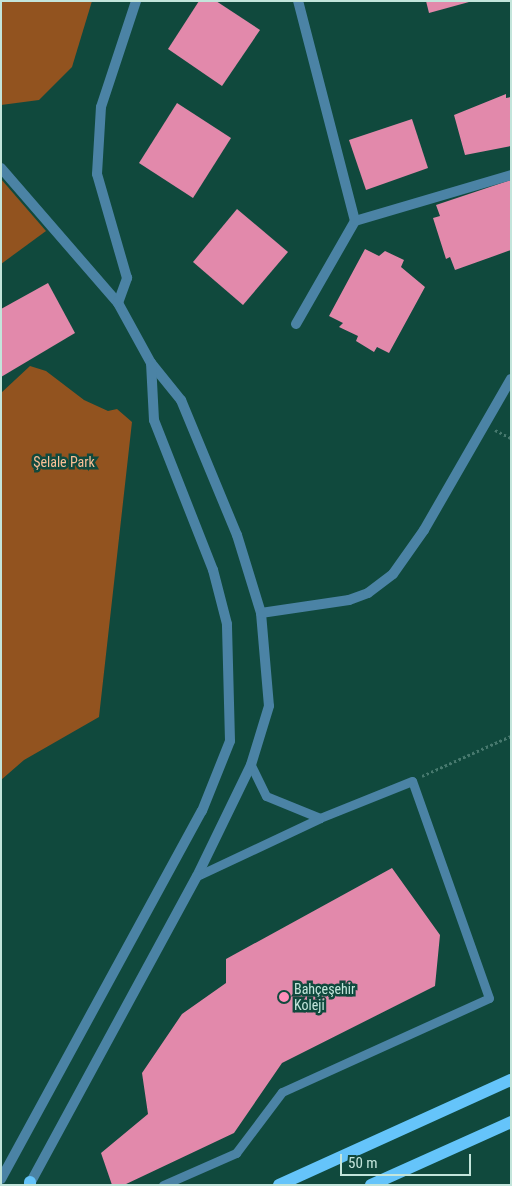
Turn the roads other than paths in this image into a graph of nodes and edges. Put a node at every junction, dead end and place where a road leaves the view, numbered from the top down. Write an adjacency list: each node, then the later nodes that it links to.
1 (136, 1): 6 (street)
2 (298, 1): 5 (street)
3 (1, 168): 6 (street)
4 (511, 175): 5 (street)
5 (355, 221): 7 (street)
6 (118, 303): 8 (street)
7 (296, 324)
8 (152, 363): 10 (street); 16 (street)
9 (511, 379): 10 (street)
10 (260, 613): 11 (street)
11 (251, 765): 12 (lane); 13 (street)
12 (320, 818): 13 (lane); 18 (lane)
13 (197, 876): 17 (street)
14 (511, 1080): 19 (main road)
15 (511, 1122): 20 (main road)
16 (1, 1179)
17 (30, 1184)
18 (163, 1185)
19 (279, 1185)
20 (371, 1185)

